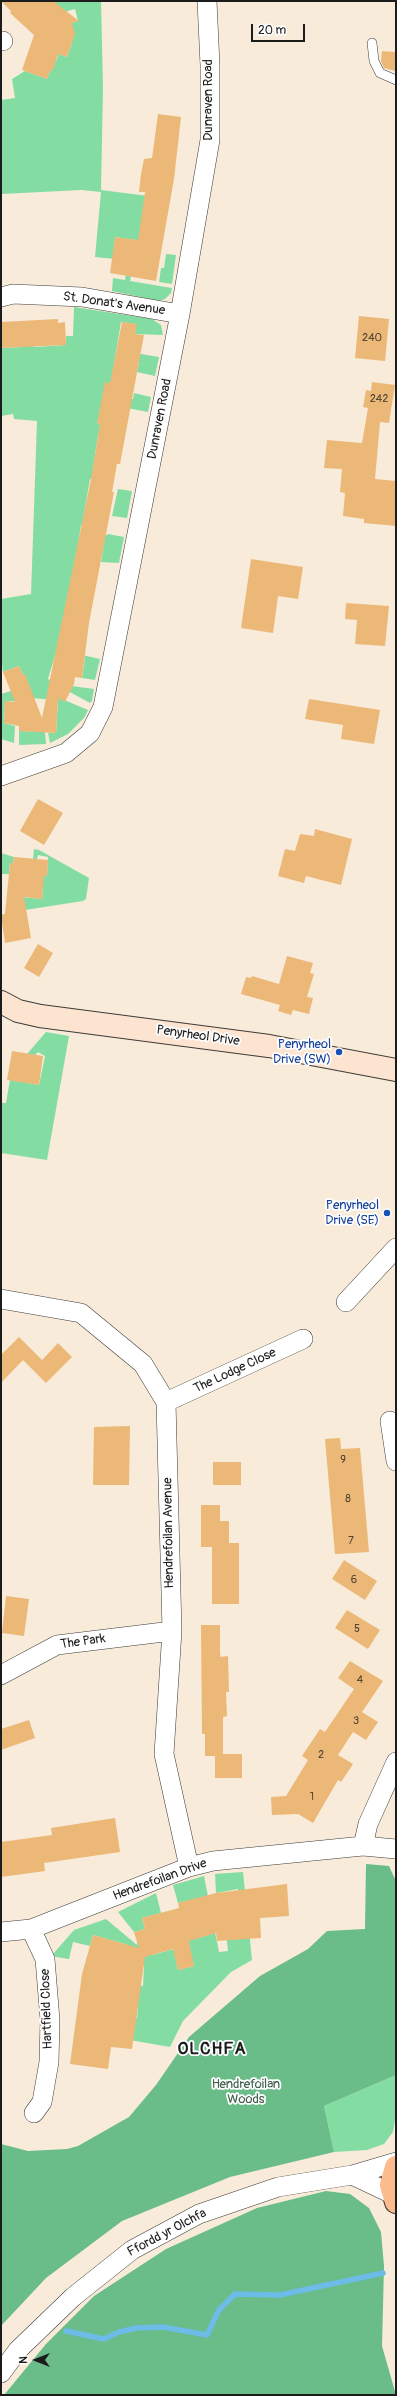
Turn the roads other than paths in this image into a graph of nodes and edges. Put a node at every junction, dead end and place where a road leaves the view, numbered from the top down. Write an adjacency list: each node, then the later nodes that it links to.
1 (206, 1): 5 (street, Dunraven Road)
2 (372, 43): 3 (lane)
3 (396, 80)
4 (1, 297): 5 (street, St. Donat's Avenue)
5 (180, 314): 6 (street, Dunraven Road)
6 (1, 776)
7 (1, 1002): 8 (street, Penyrheol Drive)
8 (396, 1070)
9 (396, 1248): 11 (street)
10 (1, 1299): 13 (street, Hendrefoilan Avenue)
11 (346, 1302)
12 (303, 1339): 13 (street, The Lodge Close)
13 (166, 1402): 16 (street, Hendrefoilan Avenue)
14 (390, 1421): 15 (street)
15 (396, 1461)
16 (172, 1631): 17 (street, The Park); 21 (street, Hendrefoilan Avenue)
17 (1, 1675)
18 (396, 1762): 19 (street)
19 (363, 1846): 20 (street, Hendrefoilan Drive); 21 (street, Hendrefoilan Drive)
20 (396, 1848)
21 (189, 1867): 22 (street, Hendrefoilan Drive)
22 (31, 1929): 23 (street, Hendrefoilan Drive); 24 (street, Hartfield Close)
23 (1, 1932)
24 (34, 2113)
25 (396, 2162): 27 (street, Ffordd yr Olchfa)
26 (396, 2167): 28 (main road)
27 (352, 2174): 28 (street); 29 (street, Ffordd yr Olchfa)
28 (394, 2198)
29 (1, 2374)

